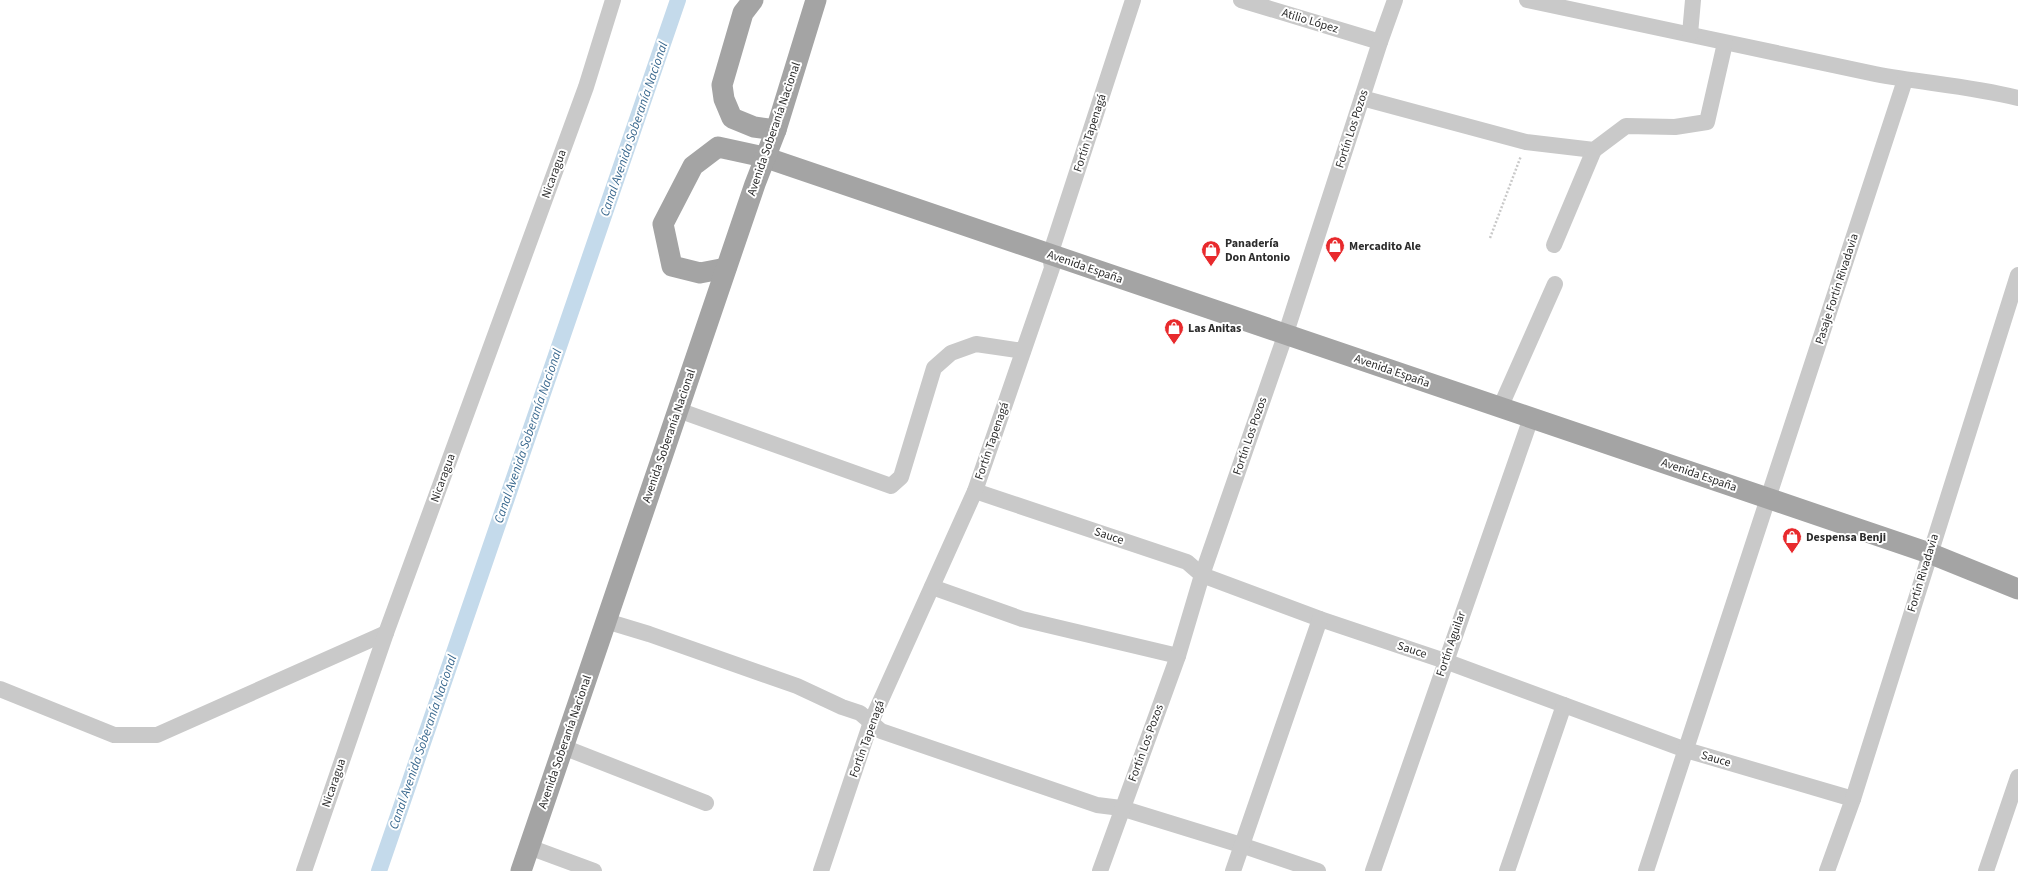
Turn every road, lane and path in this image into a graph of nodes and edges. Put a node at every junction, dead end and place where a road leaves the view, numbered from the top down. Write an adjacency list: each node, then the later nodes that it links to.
1 (613, 0): 38 (street, Nicaragua)
2 (753, 0): 15 (main road)
3 (1133, 0): 21 (street, Fortín Tapenagá)
4 (1241, 0): 10 (street, Atilio López)
5 (1395, 0): 10 (street, Fortín Los Pozos)
6 (1527, 0): 9 (street)
7 (1693, 0): 9 (street)
8 (809, 3): 15 (main road, Avenida Soberanía Nacional)
9 (1690, 34): 11 (street)
10 (1380, 42): 13 (street, Fortín Los Pozos)
11 (1725, 43): 12 (street); 17 (street)
12 (1905, 80): 14 (street); 31 (street, Pasaje Fortín Rivadavia)
13 (1362, 98): 16 (street); 25 (street, Fortín Los Pozos)
14 (2018, 98)
15 (776, 130): 18 (main road, Avenida Soberanía Nacional)
16 (1526, 142): 17 (street); 19 (path)
17 (1594, 150): 20 (street)
18 (764, 158): 21 (main road, Avenida España); 22 (main road, Avenida Soberanía Nacional); 22 (main road, Avenida España)
19 (1490, 238)
20 (1554, 245)
21 (1050, 255): 25 (main road, Avenida España); 26 (street, Fortín Tapenagá)
22 (726, 268): 28 (main road, Avenida Soberanía Nacional)
23 (2018, 275): 32 (street, Fortín Rivadavia)
24 (1555, 284): 27 (street)
25 (1285, 336): 27 (main road, Avenida España); 33 (street, Fortín Los Pozos)
26 (1024, 351): 28 (street); 30 (street, Fortín Tapenagá)
27 (1500, 408): 29 (main road, Avenida España)
28 (678, 410): 37 (main road, Avenida Soberanía Nacional)
29 (1531, 418): 31 (main road, Avenida España); 40 (street, Fortín Aguilar)
30 (975, 491): 33 (street, Sauce); 34 (street, Fortín Tapenagá)
31 (1768, 499): 32 (main road, Avenida España); 45 (street, Pasaje Fortín Rivadavia)
32 (1929, 554): 35 (main road, Avenida España); 47 (street, Fortín Rivadavia)
33 (1202, 575): 36 (street, Sauce); 39 (street, Fortín Los Pozos)
34 (932, 586): 39 (street); 43 (street, Fortín Tapenagá)
35 (2018, 589)
36 (1320, 619): 40 (street, Sauce); 50 (street)
37 (606, 621): 43 (street); 44 (main road, Avenida Soberanía Nacional)
38 (386, 633): 41 (street); 52 (street, Nicaragua)
39 (1178, 656): 49 (street, Fortín Los Pozos)
40 (1445, 661): 42 (street, Sauce); 59 (street, Fortín Aguilar)
41 (0, 689)
42 (1564, 706): 45 (street, Sauce); 60 (street)
43 (871, 722): 49 (street); 55 (street, Fortín Tapenagá)
44 (563, 747): 48 (street); 51 (main road, Avenida Soberanía Nacional)
45 (1686, 750): 47 (street, Sauce); 61 (street, Pasaje Fortín Rivadavia)
46 (2018, 777): 63 (street)
47 (1853, 799): 62 (street, Fortín Rivadavia)
48 (706, 803)
49 (1121, 808): 50 (street); 56 (street, Fortín Los Pozos)
50 (1242, 845): 57 (street); 58 (street)
51 (529, 847): 53 (main road, Avenida Soberanía Nacional); 54 (street)
52 (304, 871)
53 (521, 871)
54 (594, 871)
55 (821, 871)
56 (1100, 871)
57 (1233, 871)
58 (1318, 871)
59 (1373, 871)
60 (1507, 871)
61 (1646, 871)
62 (1827, 871)
63 (1986, 871)

